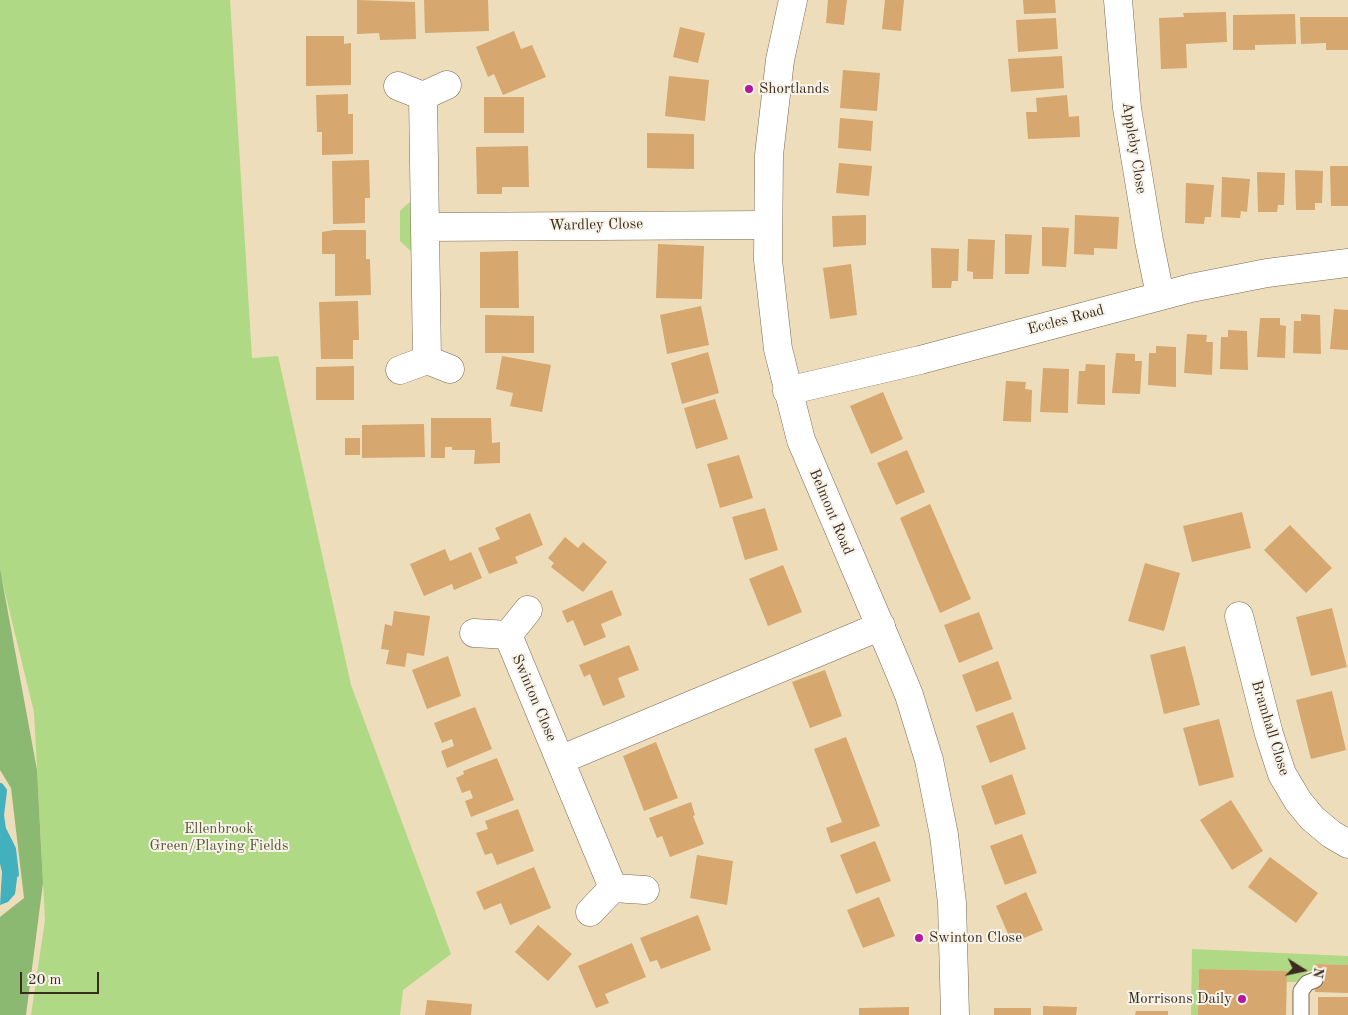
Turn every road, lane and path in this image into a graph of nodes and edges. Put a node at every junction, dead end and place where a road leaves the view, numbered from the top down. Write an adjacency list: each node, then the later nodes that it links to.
1 (793, 0): 4 (street, Belmont Road)
2 (1118, 0): 7 (street, Appleby Close)
3 (447, 85): 5 (street)
4 (767, 225): 5 (street, Wardley Close); 9 (street, Belmont Road)
5 (425, 227): 8 (street)
6 (1348, 263): 7 (street, Eccles Road)
7 (1160, 295): 9 (street, Eccles Road)
8 (400, 370)
9 (787, 392): 12 (street, Belmont Road)
10 (528, 610): 14 (street, Swinton Close)
11 (1239, 616): 16 (street, Bramhall Close)
12 (882, 626): 15 (street, Swinton Close); 21 (street, Belmont Road)
13 (474, 633): 14 (street, Swinton Close)
14 (508, 635): 15 (street, Swinton Close)
15 (560, 760): 17 (street, Swinton Close)
16 (1348, 844)
17 (612, 888): 18 (street); 19 (street)
18 (645, 890)
19 (590, 912)
20 (1316, 980): 22 (lane)
21 (955, 1015)
22 (1301, 1015)

